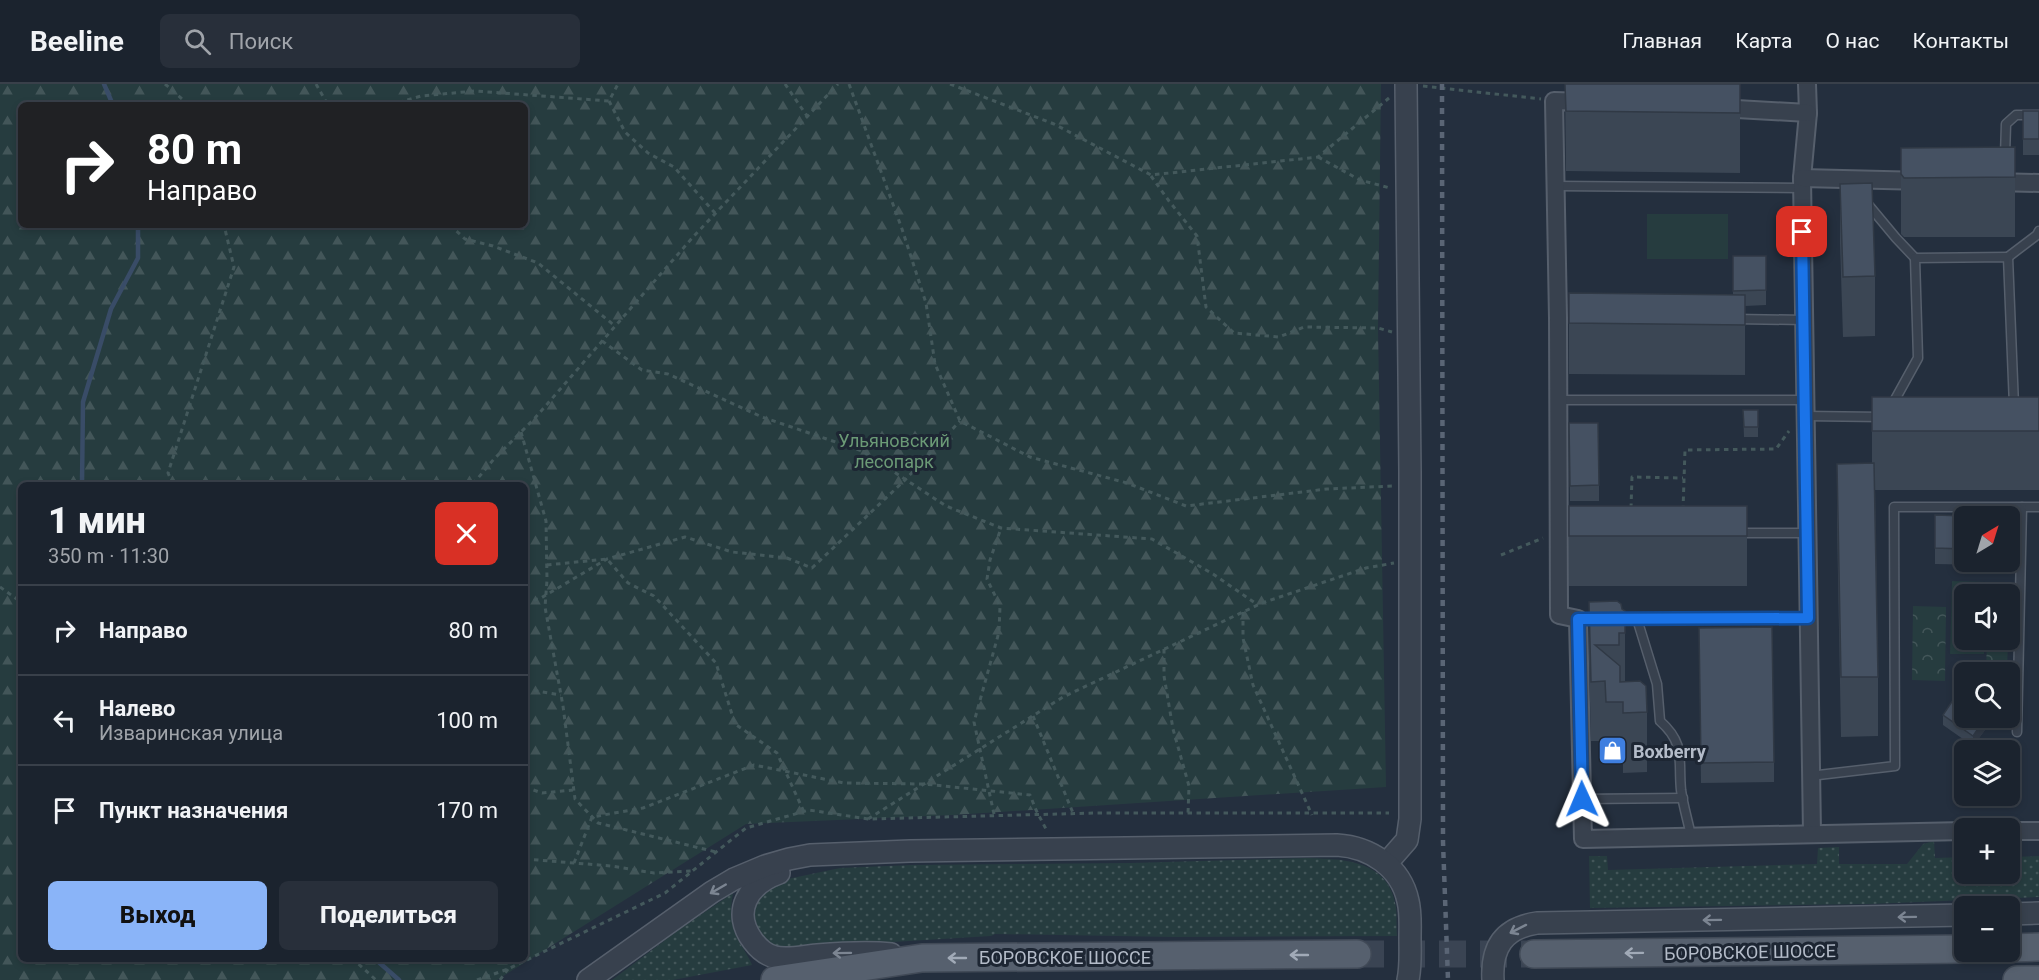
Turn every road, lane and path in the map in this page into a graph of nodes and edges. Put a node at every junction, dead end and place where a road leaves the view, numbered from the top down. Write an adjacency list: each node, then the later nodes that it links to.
1 (165, 84): 12 (path)
2 (316, 84): 13 (path)
3 (618, 84): 10 (path)
4 (785, 84): 19 (path)
5 (838, 84): 19 (path)
6 (849, 84): 46 (path)
7 (950, 84): 21 (path)
8 (1807, 84): 17 (street)
9 (1408, 87): 11 (path); 20 (path); 28 (street)
10 (609, 101): 14 (path); 30 (path)
11 (1554, 101): 15 (street); 27 (street)
12 (186, 102)
13 (326, 102)
14 (400, 102)
15 (1600, 103)
16 (1704, 108): 17 (street)
17 (1808, 112): 24 (street)
18 (2039, 115): 25 (lane)
19 (807, 116): 30 (path)
20 (1318, 157): 21 (path); 28 (path)
21 (1150, 175): 39 (path)
22 (1944, 182): 24 (street)
23 (1980, 182): 25 (street)
24 (1802, 183): 27 (lane); 37 (street)
25 (2003, 183): 26 (street)
26 (2039, 183)
27 (1556, 186): 41 (street)
28 (1407, 193): 39 (street)
29 (1862, 197): 35 (lane)
30 (715, 213): 38 (path)
31 (225, 228): 50 (path)
32 (453, 228): 38 (path)
33 (2039, 231): 34 (lane)
34 (2008, 257): 35 (lane); 43 (lane)
35 (1915, 258): 44 (lane)
36 (1722, 319): 37 (lane)
37 (1804, 320): 42 (street)
38 (615, 326): 40 (path)
39 (1408, 337): 52 (street)
40 (602, 341): 47 (path); 49 (path)
41 (1557, 400): 42 (lane); 58 (street)
42 (1805, 409): 44 (lane); 48 (path); 60 (street)
43 (2014, 415)
44 (1885, 417): 45 (lane)
45 (1897, 417)
46 (960, 421): 49 (path); 52 (path)
47 (521, 432): 51 (path); 64 (path)
48 (1683, 478): 55 (path); 56 (path)
49 (905, 480): 57 (path); 62 (path)
50 (172, 482)
51 (475, 482)
52 (1410, 486): 63 (street)
53 (2022, 507): 54 (lane); 77 (lane); 80 (lane)
54 (2039, 507)
55 (1631, 510)
56 (1683, 511)
57 (1001, 528): 68 (path); 78 (path)
58 (1564, 532): 61 (path); 86 (street)
59 (1728, 533): 60 (lane)
60 (1806, 533): 70 (street)
61 (1501, 555)
62 (607, 559): 64 (path); 67 (path); 79 (path)
63 (1410, 561): 68 (path); 104 (street)
64 (547, 565): 75 (path)
65 (0, 586): 66 (path)
66 (18, 600)
67 (528, 602)
68 (1257, 605): 69 (path)
69 (1243, 612): 73 (path); 91 (path)
70 (1808, 618): 72 (lane); 80 (street)
71 (1602, 619): 72 (lane)
72 (1637, 619): 85 (lane)
73 (1164, 649): 76 (path); 90 (path)
74 (528, 690): 75 (path)
75 (561, 695): 83 (path)
76 (1033, 716): 78 (path); 88 (path)
77 (2018, 732)
78 (980, 749): 81 (path); 84 (path)
79 (787, 772): 81 (path); 87 (path); 92 (path)
80 (1810, 776): 97 (street)
81 (924, 784): 84 (path); 93 (path)
82 (528, 788): 83 (path)
83 (574, 789): 92 (path)
84 (989, 791): 89 (path); 98 (path)
85 (1683, 798): 86 (lane); 99 (lane)
86 (1582, 799): 99 (street)
87 (804, 812)
88 (1073, 813)
89 (994, 814)
90 (1188, 814)
91 (1312, 815)
92 (592, 817): 100 (path); 103 (path)
93 (868, 819)
94 (1954, 831): 97 (street)
95 (2020, 831): 96 (street)
96 (2039, 831)
97 (1812, 833): 99 (street)
98 (1049, 834)
99 (1691, 836)
100 (716, 852)
101 (833, 854): 104 (street); 114 (street, one-way to 101); 119 (street, one-way to 119)
102 (528, 859): 103 (path)
103 (574, 862): 105 (path)
104 (1386, 864): 121 (street)
105 (693, 871)
106 (2039, 913): 107 (street)
107 (2020, 914)
108 (1954, 915): 122 (street, one-way to 122)
109 (2039, 947): 110 (main road)
110 (2020, 948)
111 (1954, 949): 113 (main road, БОРОВСКОЕ ШОССЕ, one-way to 113)
112 (1357, 954): 114 (main road, БОРОВСКОЕ ШОССЕ, one-way to 114)
113 (1534, 954)
114 (922, 958): 120 (main road, БОРОВСКОЕ ШОССЕ)
115 (356, 962): 117 (path)
116 (508, 969): 118 (path)
117 (376, 980)
118 (500, 980)
119 (588, 980)
120 (774, 980)
121 (1408, 980)
122 (1493, 980)
123 (2017, 980): 124 (main road)
124 (2039, 980)

